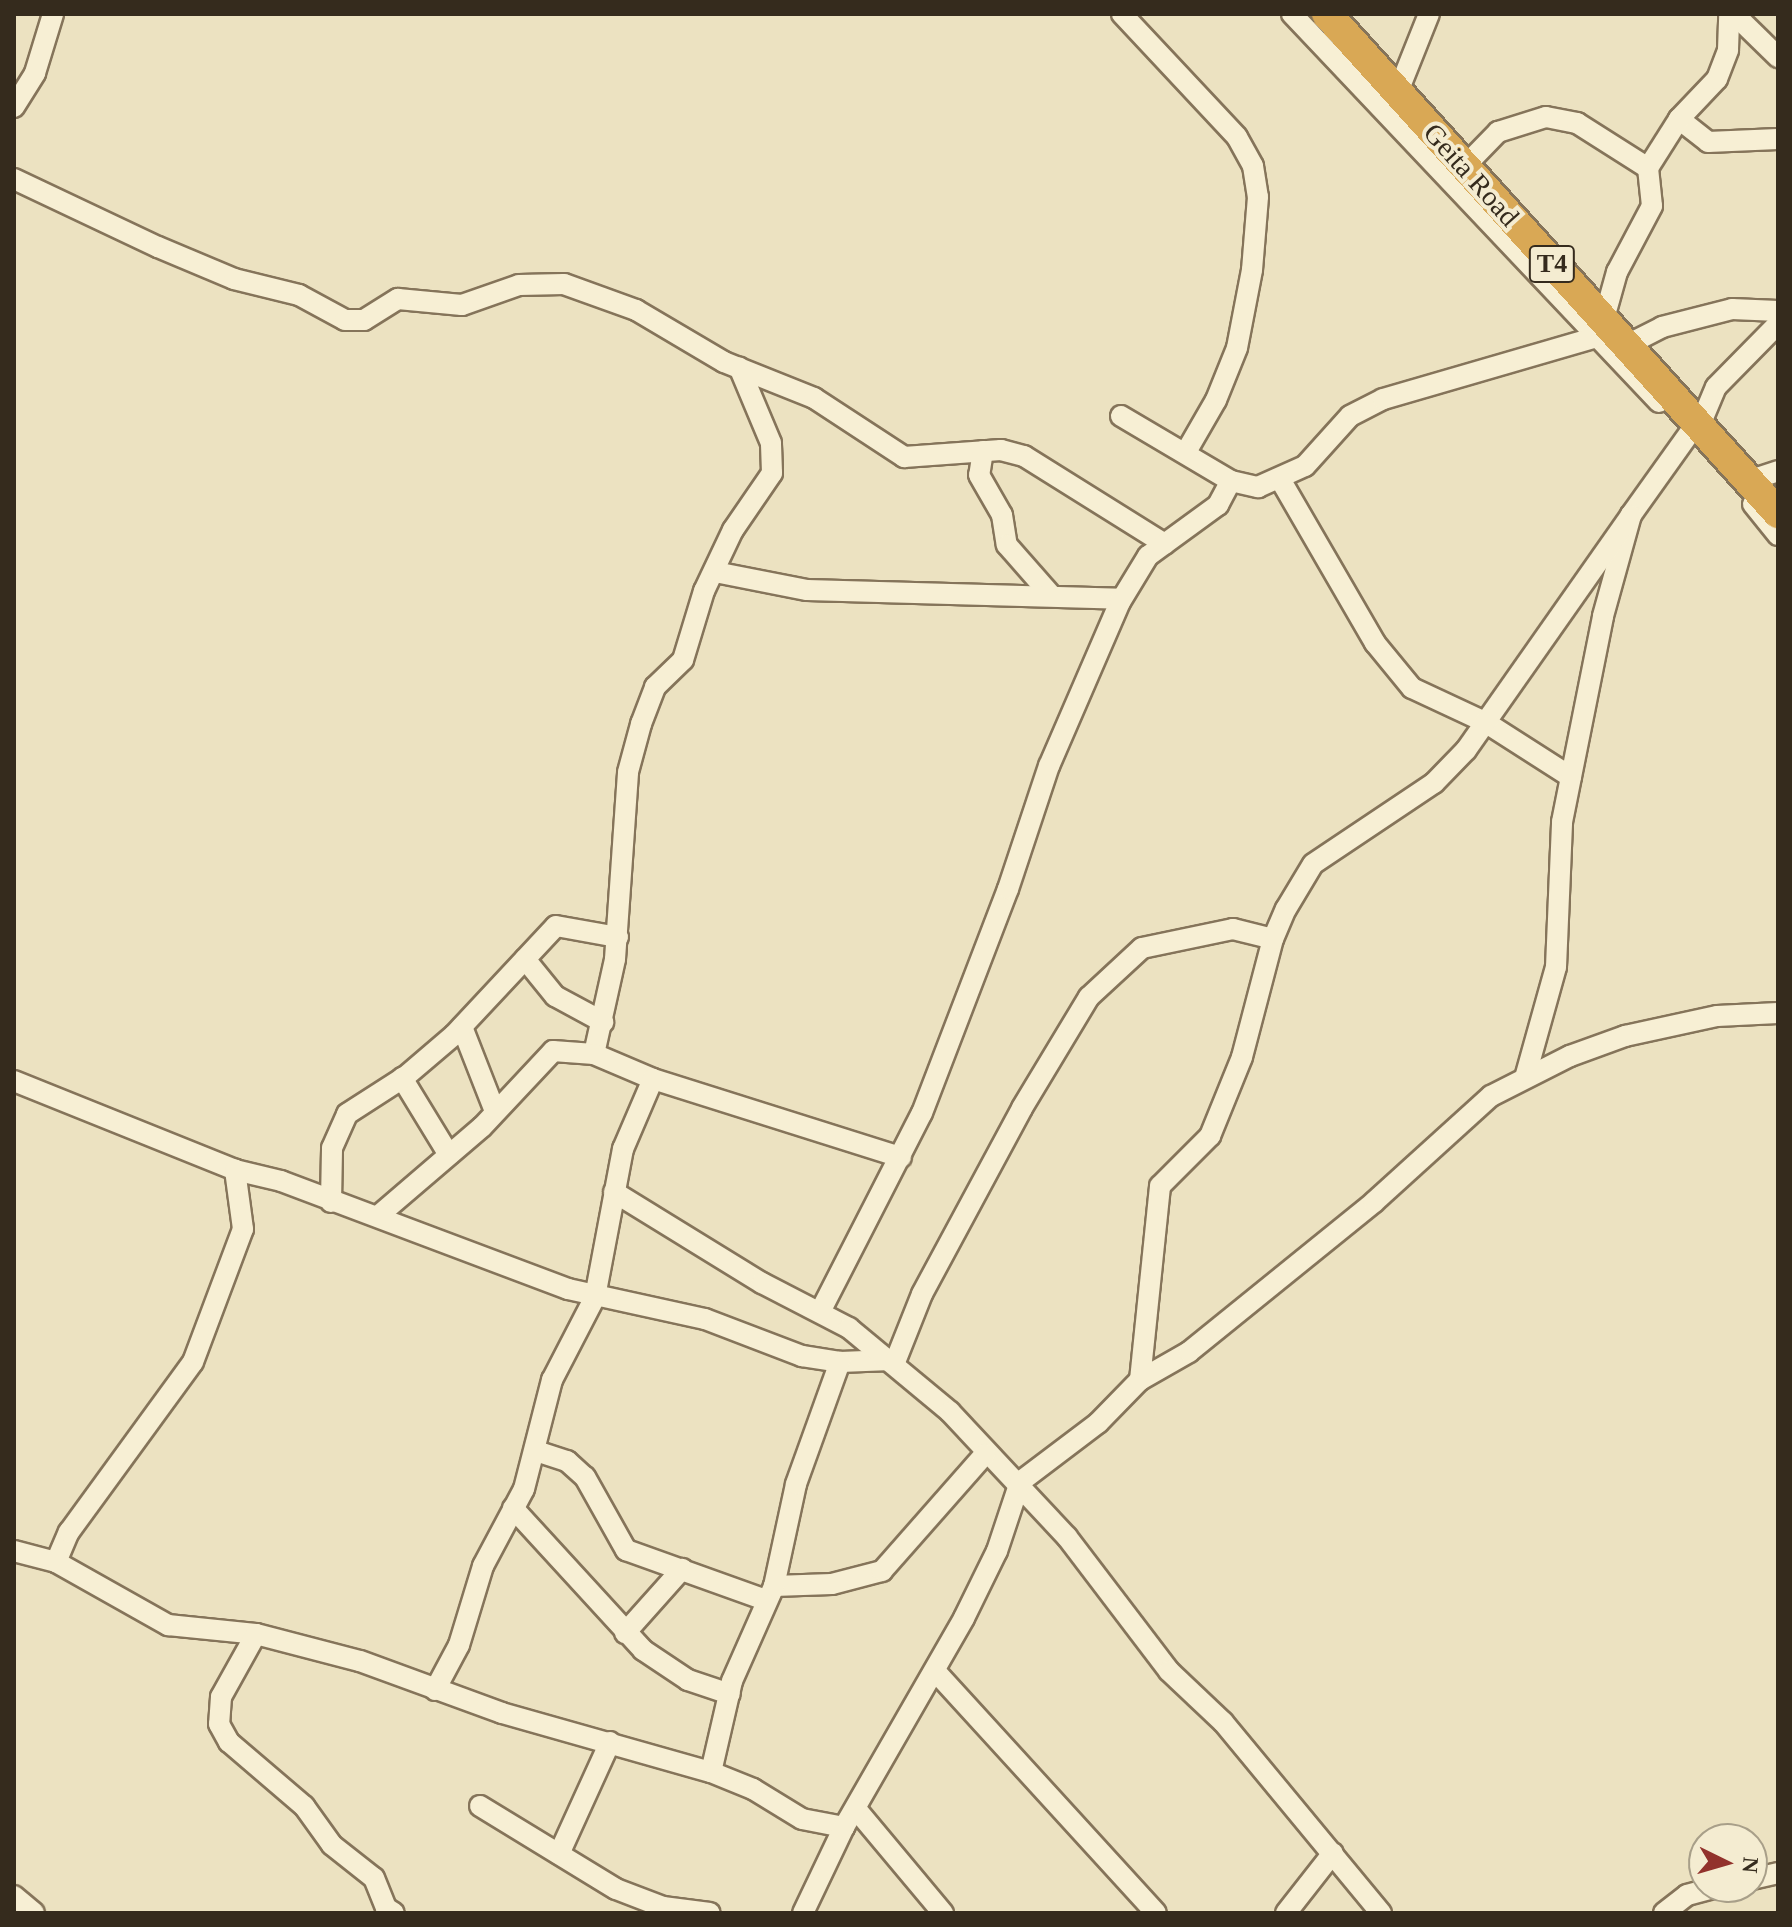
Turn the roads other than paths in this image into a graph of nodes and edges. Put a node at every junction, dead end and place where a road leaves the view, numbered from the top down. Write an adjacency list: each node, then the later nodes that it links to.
1 (53, 14): 10 (street)
2 (1122, 14): 24 (street)
3 (1292, 14): 18 (street)
4 (1327, 14): 7 (highway, Geita Road / T4)
5 (1429, 14): 9 (street)
6 (1732, 14): 8 (street); 11 (street)
7 (1351, 27): 9 (highway, Geita Road / T4)
8 (1778, 57)
9 (1397, 94): 13 (highway, Geita Road / T4)
10 (14, 107)
11 (1679, 119): 12 (street); 14 (street)
12 (1778, 139)
13 (1464, 167): 14 (street); 18 (highway, Geita Road / T4)
14 (1648, 168): 18 (street)
15 (14, 179): 20 (street)
16 (1778, 311): 19 (street)
17 (1778, 324): 22 (street)
18 (1600, 329): 19 (highway, Geita Road / T4); 22 (street); 26 (street)
19 (1627, 345): 22 (highway, Geita Road / T4)
20 (739, 367): 23 (street); 33 (street)
21 (1121, 416): 24 (street)
22 (1697, 426): 28 (highway, Geita Road / T4); 30 (street); 31 (street)
23 (983, 451): 32 (street); 34 (street)
24 (1186, 452): 27 (street)
25 (1778, 471): 28 (street)
26 (1280, 479): 27 (street); 36 (street)
27 (1231, 481): 32 (street)
28 (1748, 481): 29 (highway, Geita Road / T4)
29 (1778, 513)
30 (1631, 515): 36 (street); 37 (street)
31 (1778, 535)
32 (1165, 544): 35 (street)
33 (715, 572): 34 (street); 38 (street)
34 (1051, 595): 35 (street)
35 (1121, 599): 51 (street)
36 (1485, 722): 37 (street); 39 (street)
37 (1571, 777): 46 (street)
38 (618, 937): 40 (street); 42 (street)
39 (1273, 939): 58 (street); 60 (street)
40 (525, 959): 42 (street); 43 (street)
41 (1778, 1013): 46 (street)
42 (603, 1022): 44 (street)
43 (462, 1027): 45 (street); 49 (street)
44 (594, 1054): 47 (street); 49 (street)
45 (402, 1078): 50 (street); 54 (street)
46 (1525, 1078): 60 (street)
47 (653, 1079): 51 (street); 53 (street)
48 (14, 1081): 52 (street)
49 (495, 1111): 50 (street)
50 (449, 1155): 55 (street)
51 (901, 1157): 57 (street)
52 (235, 1170): 54 (street); 66 (street)
53 (614, 1192): 56 (street); 57 (street)
54 (331, 1202): 55 (street)
55 (378, 1216): 56 (street)
56 (595, 1297): 59 (street); 61 (street)
57 (820, 1312): 58 (street)
58 (893, 1361): 59 (street); 62 (street)
59 (840, 1362): 68 (street)
60 (1140, 1380): 63 (street)
61 (536, 1451): 64 (street); 67 (street)
62 (985, 1454): 63 (street); 68 (street)
63 (1020, 1482): 71 (street); 79 (street)
64 (513, 1508): 69 (street); 72 (street)
65 (14, 1551): 66 (street)
66 (56, 1562): 70 (street)
67 (682, 1569): 68 (street); 69 (street)
68 (770, 1593): 73 (street)
69 (625, 1633): 73 (street)
70 (256, 1634): 72 (street); 83 (street)
71 (936, 1672): 77 (street); 88 (street)
72 (435, 1690): 74 (street)
73 (730, 1694): 75 (street)
74 (610, 1742): 75 (street); 80 (street)
75 (711, 1772): 78 (street)
76 (480, 1806): 80 (street)
77 (856, 1809): 78 (street); 87 (street)
78 (844, 1827): 86 (street)
79 (1333, 1853): 89 (street); 90 (street)
80 (559, 1854): 85 (street)
81 (1688, 1895): 91 (street)
82 (14, 1896): 84 (street)
83 (387, 1911)
84 (34, 1913)
85 (710, 1913)
86 (803, 1913)
87 (943, 1913)
88 (1156, 1913)
89 (1286, 1913)
90 (1381, 1913)
91 (1664, 1913)

